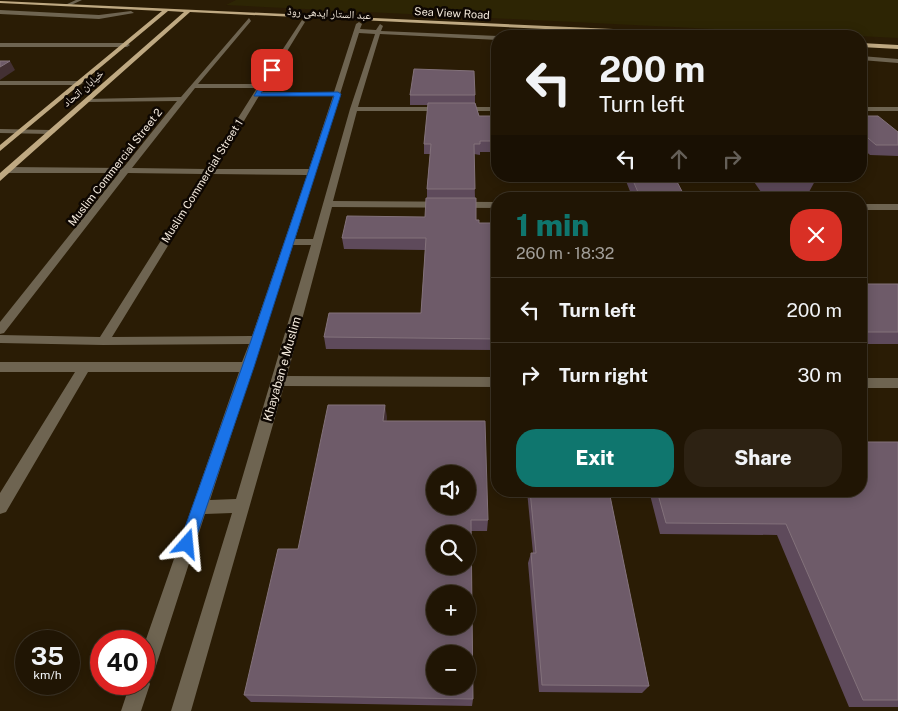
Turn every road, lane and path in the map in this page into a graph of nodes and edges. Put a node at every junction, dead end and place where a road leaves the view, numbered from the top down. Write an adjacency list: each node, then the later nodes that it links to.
1 (80, 0): 3 (street)
2 (0, 2): 3 (main road, Sea View Road)
3 (67, 5): 5 (main road, Sea View Road)
4 (0, 7): 8 (main road, عبد الستار ایدھی روڈ)
5 (168, 9): 6 (main road, Sea View Road); 9 (main road, خیابان اتحاد)
6 (190, 10): 10 (main road, خیابان اتحاد); 15 (main road, Sea View Road)
7 (0, 12): 8 (street)
8 (131, 13): 9 (main road, عبد الستار ایدھی روڈ)
9 (161, 15): 10 (main road, عبد الستار ایدھی روڈ); 19 (main road, خیابان اتحاد)
10 (182, 16): 11 (main road, عبد الستار ایدھی روڈ); 34 (main road, خیابان اتحاد)
11 (249, 20): 12 (main road, عبد الستار ایدھی روڈ); 29 (street, Muslim Commercial Street 2)
12 (302, 22): 13 (main road, عبد الستار ایدھی روڈ); 30 (street, Muslim Commercial Street 1)
13 (358, 27): 14 (street); 32 (street)
14 (379, 28): 16 (main road, عبد الستار ایدھی روڈ); 17 (street); 35 (street, Khayaban e Muslim)
15 (601, 30)
16 (491, 32)
17 (491, 37)
18 (0, 45): 19 (street)
19 (127, 45): 28 (main road, خیابان اتحاد)
20 (867, 45): 21 (main road)
21 (887, 46): 22 (main road); 24 (street)
22 (898, 47)
23 (867, 53): 24 (main road)
24 (898, 55)
25 (867, 58): 26 (street)
26 (898, 61)
27 (0, 83): 28 (street)
28 (80, 83): 40 (main road, خیابان اتحاد)
29 (194, 86): 30 (street); 33 (street, Muslim Commercial Street 2)
30 (262, 86): 31 (street, Muslim Commercial Street 1)
31 (257, 94): 32 (street); 45 (street, Muslim Commercial Street 1)
32 (338, 94): 46 (street)
33 (183, 99): 34 (street); 44 (street, Muslim Commercial Street 2)
34 (88, 100): 41 (main road, خیابان اتحاد)
35 (354, 109): 36 (street); 48 (street, Khayaban e Muslim)
36 (491, 109)
37 (867, 109): 38 (street)
38 (898, 109)
39 (0, 131): 40 (street)
40 (23, 131): 41 (street); 42 (main road, خیابان اتحاد)
41 (51, 132): 43 (main road, خیابان اتحاد)
42 (0, 150)
43 (8, 170): 44 (street); 47 (main road, خیابان اتحاد)
44 (126, 170): 45 (street); 54 (street, Muslim Commercial Street 2)
45 (209, 170): 46 (street); 57 (street, Muslim Commercial Street 1)
46 (311, 172): 52 (street)
47 (0, 178)
48 (328, 204): 49 (street); 53 (street, Khayaban e Muslim)
49 (491, 205)
50 (867, 207): 51 (street)
51 (898, 207)
52 (288, 242): 53 (street); 56 (street)
53 (317, 242): 61 (street, Khayaban e Muslim)
54 (0, 330)
55 (0, 339): 57 (street)
56 (256, 340): 57 (street); 59 (street)
57 (102, 341)
58 (0, 367): 60 (street)
59 (248, 367): 60 (street); 67 (street)
60 (84, 368): 66 (street)
61 (279, 381): 62 (street); 65 (street, Khayaban e Muslim)
62 (491, 382)
63 (867, 383): 64 (street)
64 (898, 383)
65 (242, 506): 67 (street); 71 (street, Khayaban e Muslim)
66 (0, 507)
67 (199, 507): 68 (street)
68 (155, 639)
69 (136, 695): 70 (street)
70 (131, 711)
71 (181, 711)

